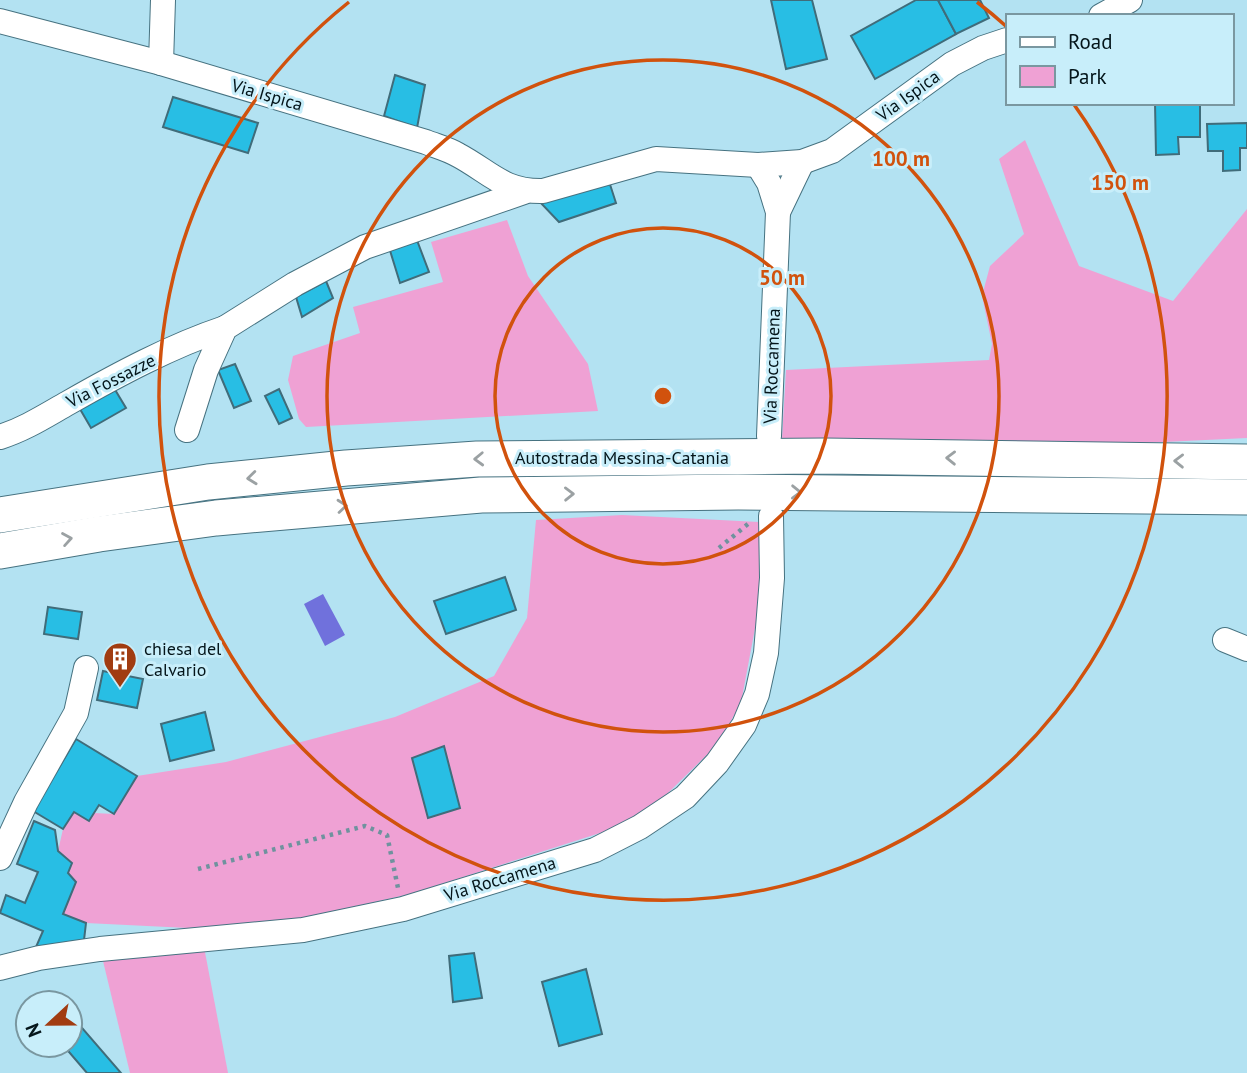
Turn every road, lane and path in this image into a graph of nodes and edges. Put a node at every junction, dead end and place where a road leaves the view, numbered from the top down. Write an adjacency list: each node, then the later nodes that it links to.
1 (163, 0): 6 (street)
2 (1130, 0): 3 (street)
3 (1105, 14)
4 (0, 21): 6 (street, Via Ispica)
5 (1006, 40): 7 (street, Via Ispica)
6 (161, 63): 9 (street, Via Ispica)
7 (802, 162): 8 (street, Via Ispica); 10 (street)
8 (758, 165): 9 (street, Via Ispica); 10 (street)
9 (524, 192): 11 (street, Via Ispica)
10 (778, 212): 13 (street, Via Roccamena)
11 (225, 328): 12 (street); 14 (street, Via Fossazze)
12 (187, 430)
13 (769, 436)
14 (0, 437)
15 (1247, 462): 17 (highway, Autostrada Messina-Catania, one-way to 17)
16 (1247, 497): 20 (highway, Autostrada Messina-Catania, one-way to 16)
17 (0, 515)
18 (771, 516): 19 (path); 24 (street, Via Roccamena)
19 (719, 548)
20 (0, 551)
21 (86, 668): 22 (street)
22 (0, 858)
23 (198, 869): 24 (path)
24 (403, 909): 25 (street, Via Roccamena)
25 (0, 968)

